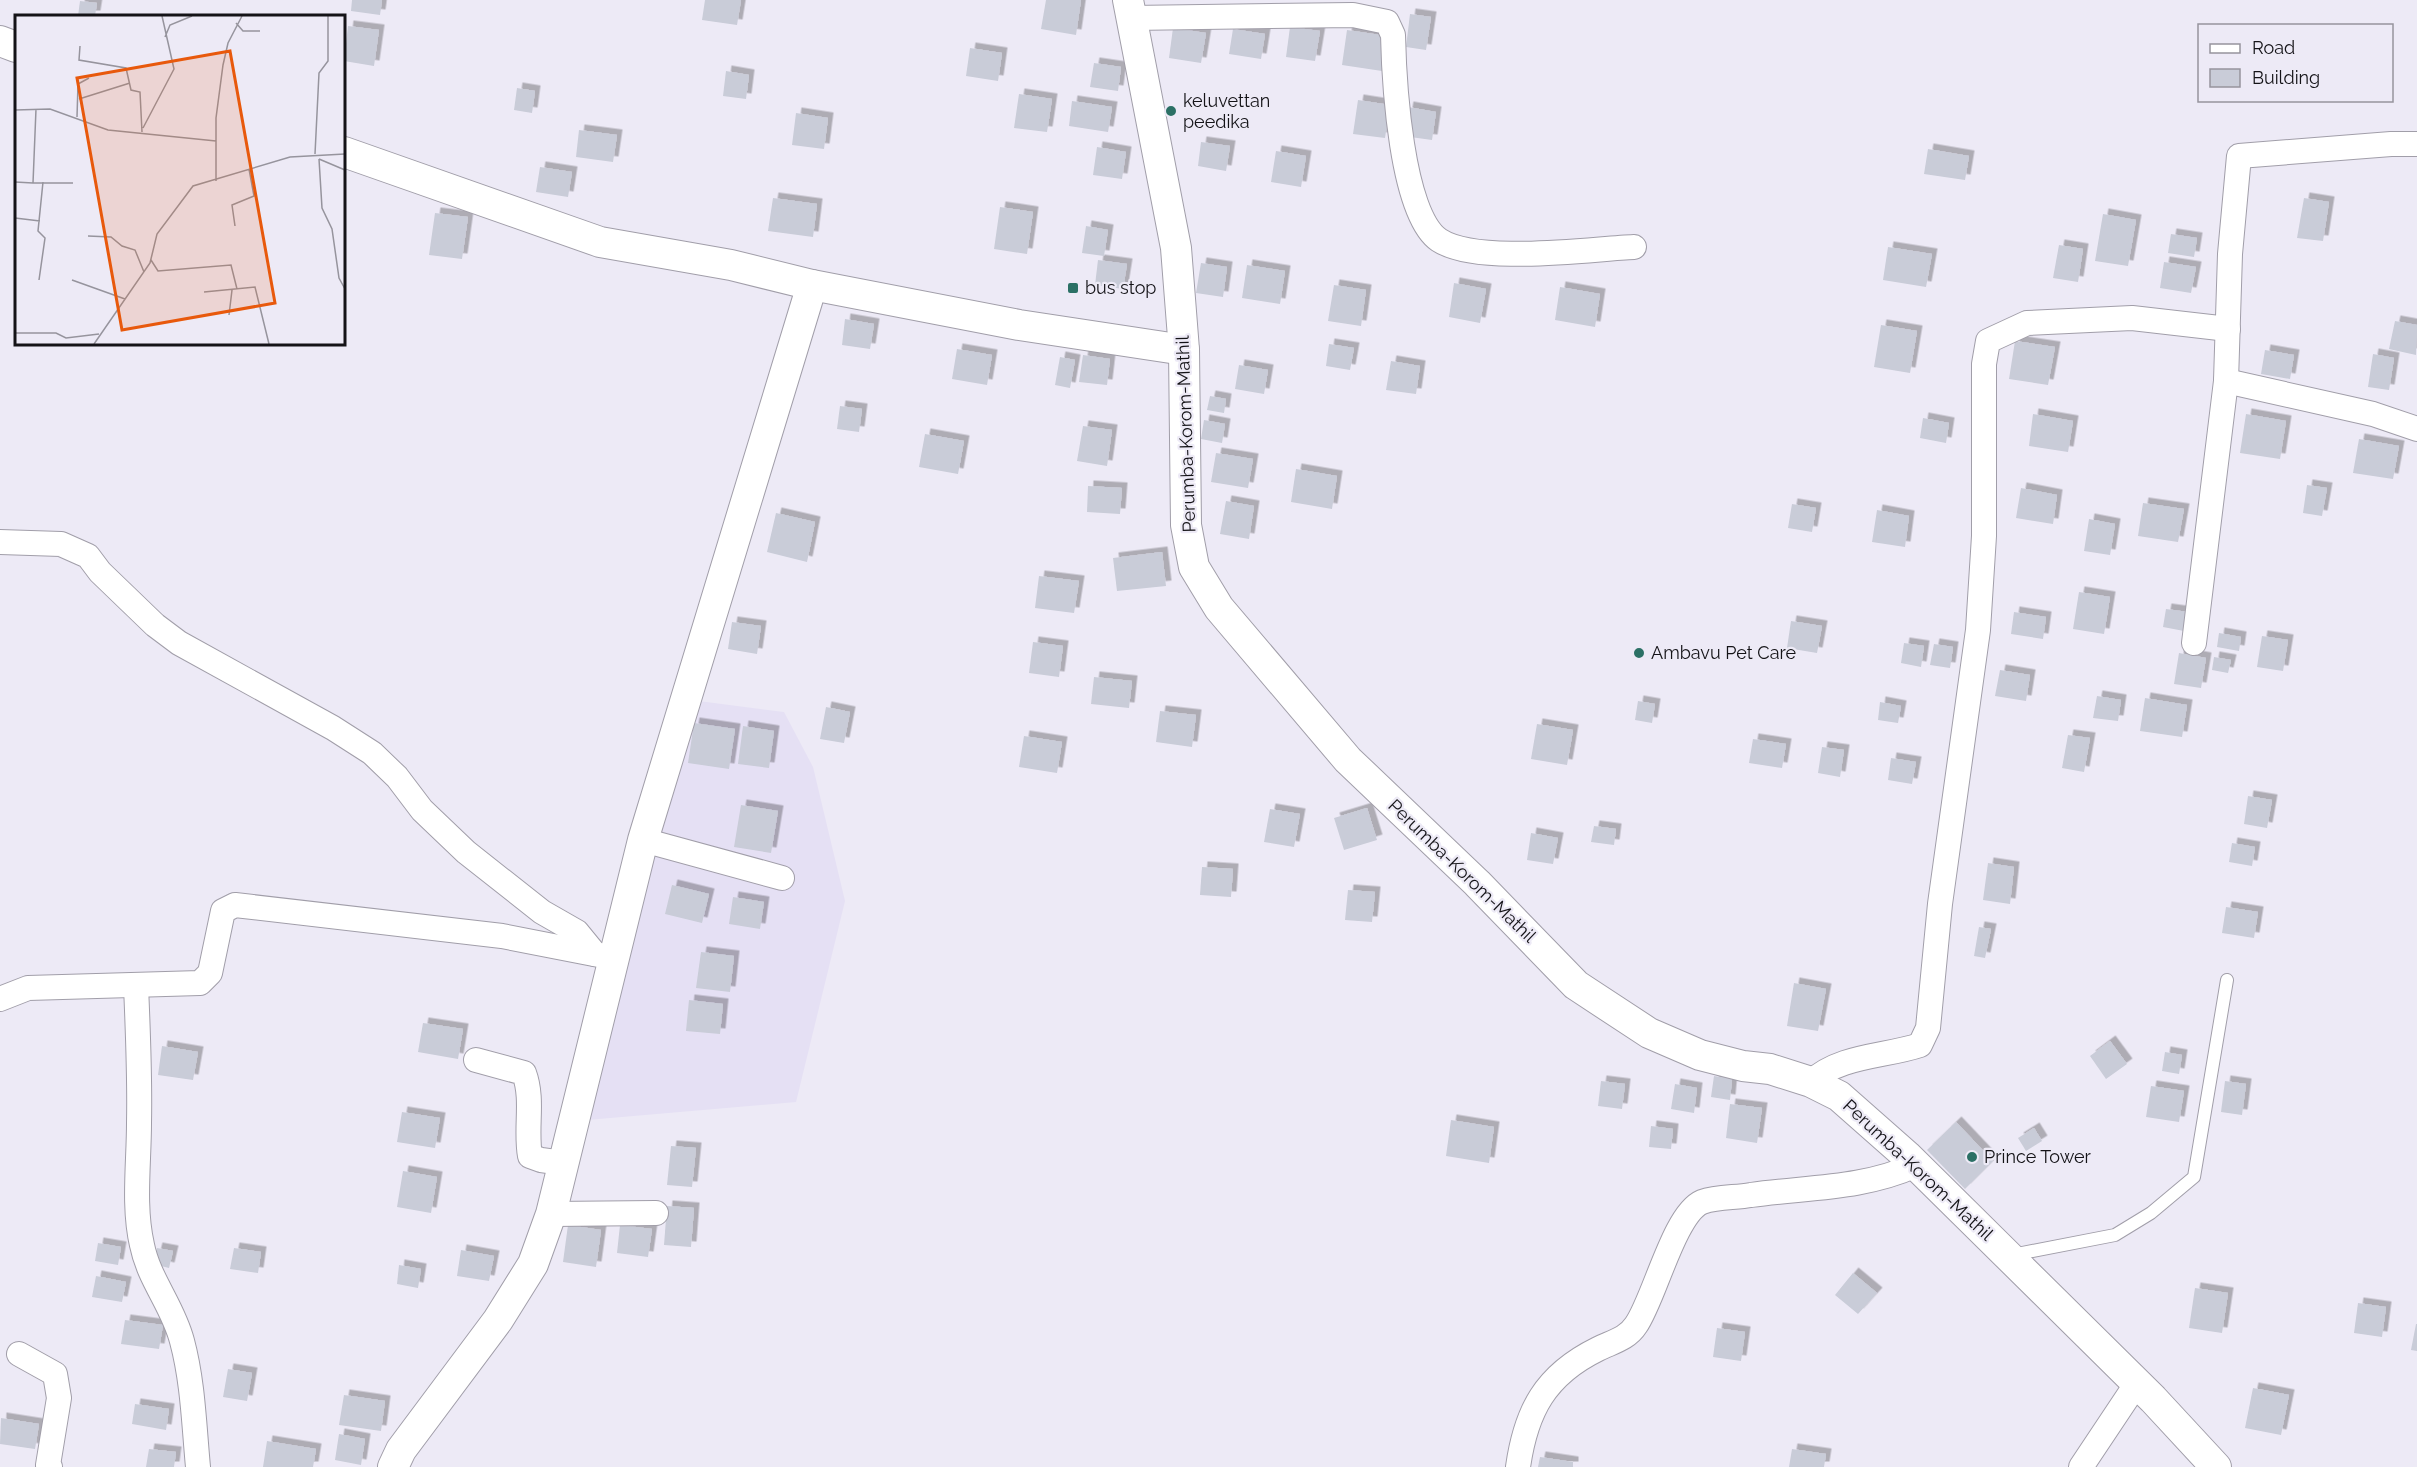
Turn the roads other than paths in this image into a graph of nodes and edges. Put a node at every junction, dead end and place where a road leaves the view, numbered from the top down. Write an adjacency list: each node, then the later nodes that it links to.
1 (1129, 9): 6 (street); 9 (street, Perumba-Korom-Mathil)
2 (0, 41): 3 (street)
3 (15, 47)
4 (2417, 144): 8 (street)
5 (345, 152): 7 (street)
6 (1634, 247)
7 (812, 285): 9 (street); 14 (street)
8 (2228, 328): 10 (street); 21 (street)
9 (1184, 350): 21 (street, Perumba-Korom-Mathil)
10 (2226, 381): 11 (street); 13 (street)
11 (2417, 429)
12 (0, 542): 16 (street)
13 (2194, 643)
14 (643, 840): 15 (street); 16 (street)
15 (782, 878)
16 (604, 955): 18 (street); 22 (street)
17 (2227, 980): 26 (lane)
18 (136, 987): 19 (street); 30 (street)
19 (0, 999)
20 (476, 1060): 22 (street)
21 (1811, 1082): 23 (street, Perumba-Korom-Mathil)
22 (563, 1163): 25 (street)
23 (1916, 1165): 26 (street, Perumba-Korom-Mathil); 32 (street)
24 (656, 1213): 25 (street)
25 (551, 1214): 31 (street)
26 (2008, 1256): 28 (street, Perumba-Korom-Mathil)
27 (19, 1354): 29 (street)
28 (2137, 1383): 33 (street); 34 (street, Perumba-Korom-Mathil)
29 (50, 1467)
30 (198, 1467)
31 (393, 1467)
32 (1518, 1467)
33 (2081, 1467)
34 (2216, 1467)

